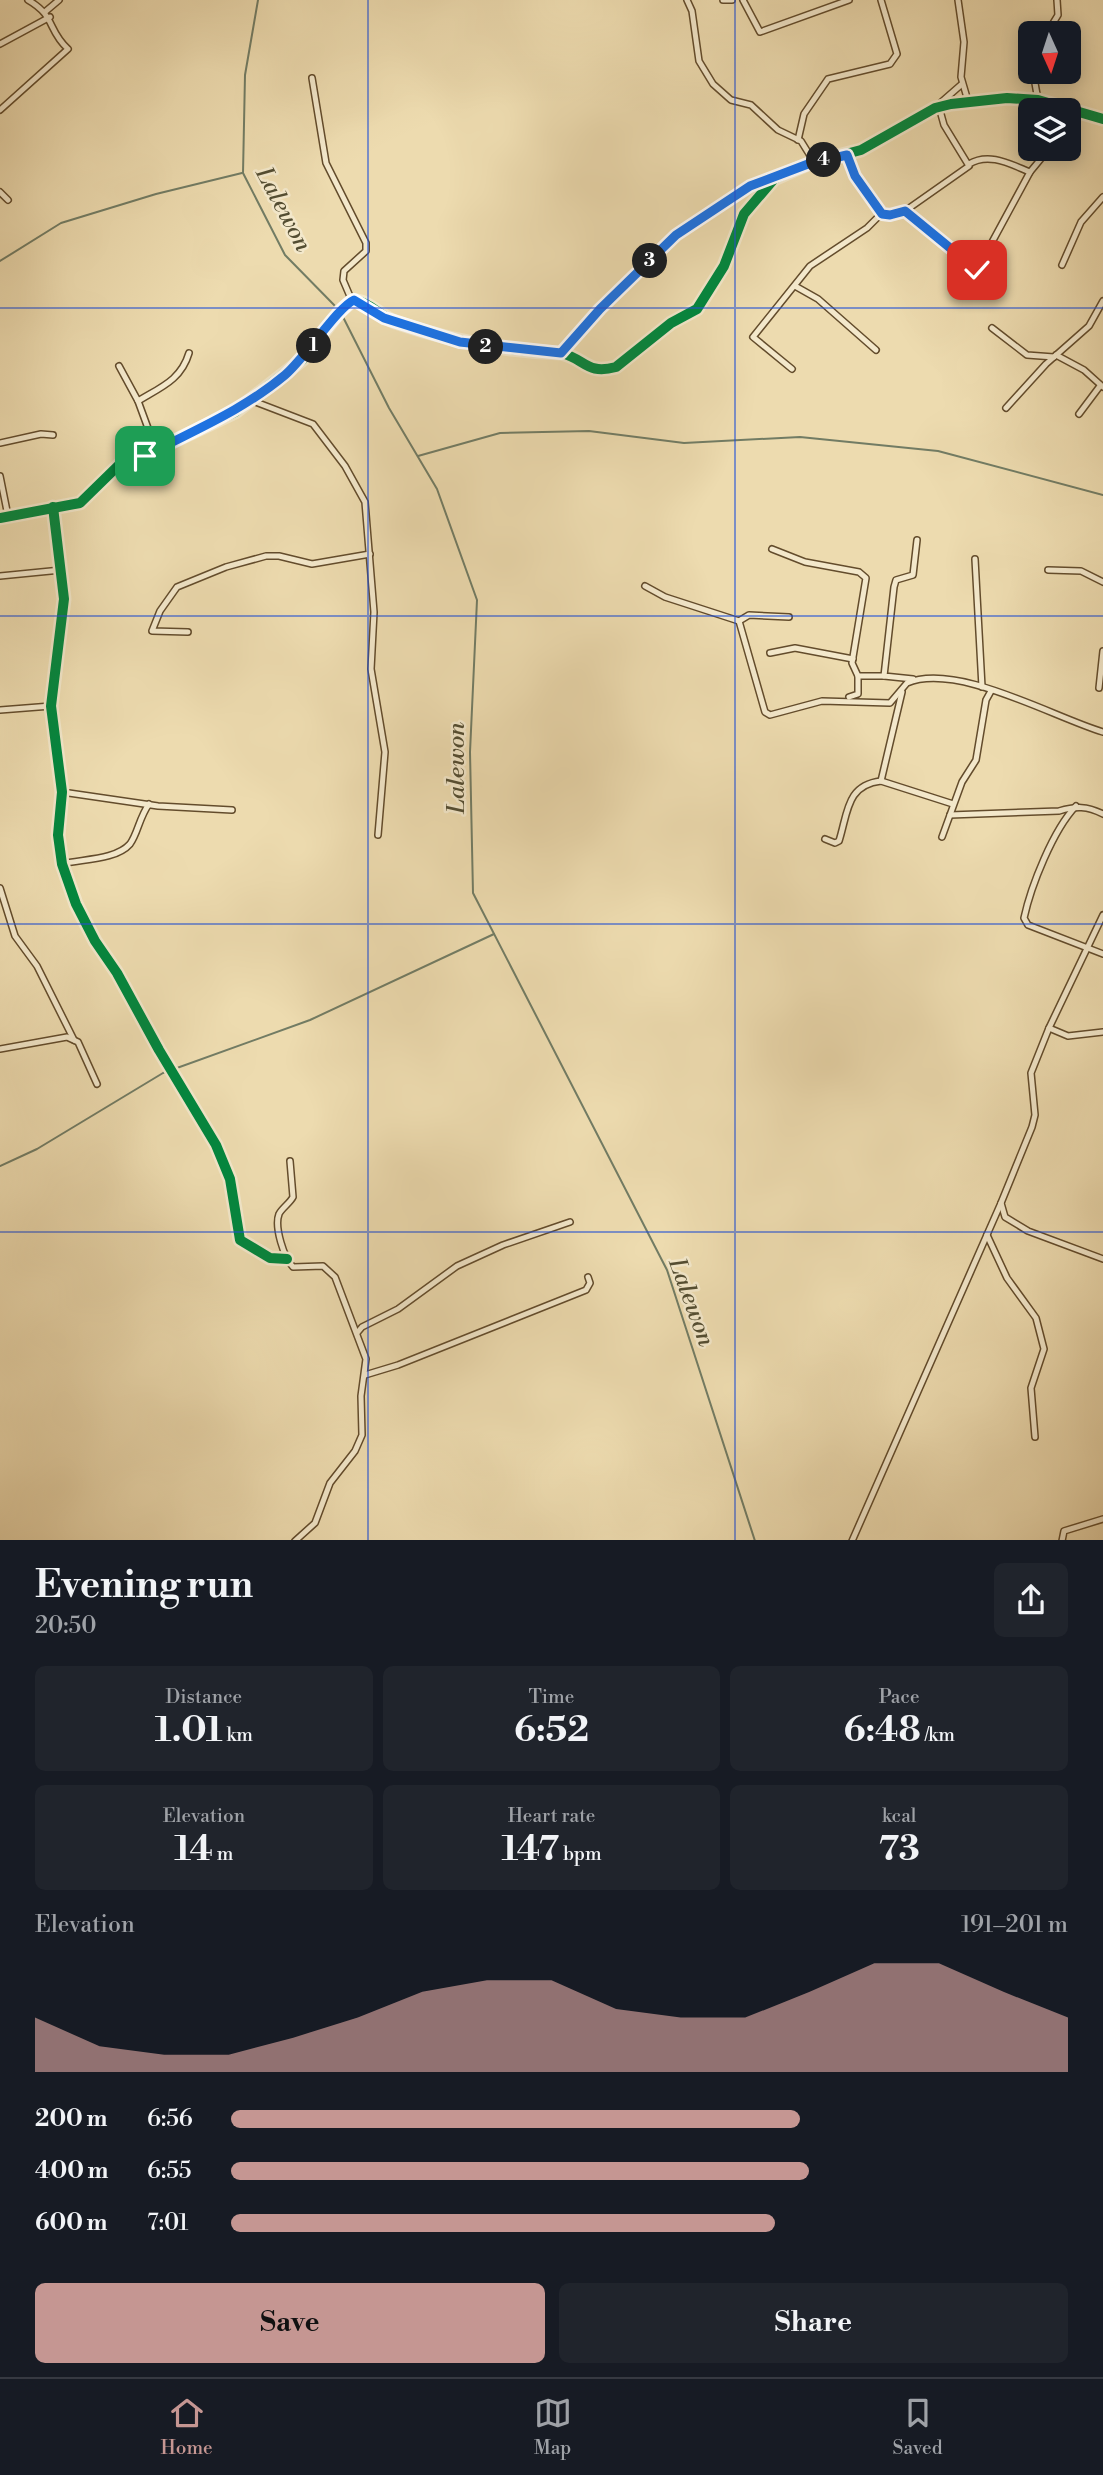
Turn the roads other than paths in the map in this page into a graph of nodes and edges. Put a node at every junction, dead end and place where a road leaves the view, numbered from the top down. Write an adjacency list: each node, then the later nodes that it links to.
1 (28, 0): 12 (street)
2 (59, 0): 12 (street)
3 (687, 0): 23 (street)
4 (723, 0): 5 (street)
5 (732, 0)
6 (743, 0): 11 (street)
7 (849, 0): 11 (street)
8 (881, 0): 23 (street)
9 (958, 0): 16 (street)
10 (1057, 0): 13 (street)
11 (836, 2)
12 (48, 14): 14 (street); 20 (street)
13 (1054, 21)
14 (0, 44)
15 (312, 78): 37 (street)
16 (962, 84): 18 (street); 19 (street)
17 (1018, 100): 18 (street)
18 (968, 101): 19 (street)
19 (937, 108): 24 (street); 27 (street)
20 (0, 110)
21 (1081, 115): 22 (street)
22 (1103, 119)
23 (798, 140): 26 (street)
24 (847, 155): 26 (street); 34 (street)
25 (1039, 161): 28 (street)
26 (814, 162): 29 (street)
27 (969, 164): 28 (street); 33 (street)
28 (1030, 172): 33 (street)
29 (774, 179): 41 (street); 41 (street)
30 (0, 192): 32 (street)
31 (1103, 197): 35 (street)
32 (8, 200)
33 (905, 211): 34 (street)
34 (882, 214): 36 (street)
35 (1062, 265)
36 (795, 286): 40 (street); 45 (street)
37 (352, 301): 41 (street); 48 (street)
38 (1103, 301): 43 (street)
39 (992, 328): 43 (street)
40 (876, 350)
41 (561, 353)
42 (189, 354): 47 (street)
43 (1055, 356): 46 (street); 49 (street)
44 (119, 366): 47 (street)
45 (792, 369)
46 (1101, 386): 50 (street)
47 (138, 401): 53 (street)
48 (253, 401): 53 (street); 59 (street)
49 (1006, 408)
50 (1079, 414)
51 (53, 435): 52 (street)
52 (0, 443)
53 (156, 450): 55 (street)
54 (0, 476): 56 (street)
55 (53, 507): 56 (street); 61 (street)
56 (4, 517)
57 (917, 540): 73 (street)
58 (772, 549): 71 (street)
59 (370, 554): 68 (street); 91 (street)
60 (975, 559): 76 (street)
61 (61, 570): 63 (street); 80 (street)
62 (1048, 570): 64 (street)
63 (0, 576)
64 (1103, 582)
65 (646, 586): 67 (street)
66 (789, 617): 67 (street)
67 (738, 621): 79 (street)
68 (188, 632)
69 (1103, 651): 77 (street)
70 (770, 653): 71 (street)
71 (853, 659): 72 (street)
72 (858, 676): 73 (street); 79 (street)
73 (884, 676): 74 (street)
74 (914, 681): 75 (street); 76 (street)
75 (903, 687): 79 (street); 83 (street)
76 (982, 688): 78 (street)
77 (1099, 688)
78 (991, 691): 82 (street); 86 (street)
79 (843, 699)
80 (51, 706): 81 (street); 84 (street)
81 (0, 710)
82 (1103, 732)
83 (881, 781): 86 (street); 93 (street)
84 (62, 792): 85 (street); 94 (street)
85 (149, 804): 88 (street); 94 (street)
86 (953, 804): 90 (street)
87 (1076, 806): 89 (street); 90 (street); 98 (street)
88 (232, 810)
89 (1103, 814)
90 (950, 815): 92 (street)
91 (378, 835)
92 (942, 837)
93 (825, 839)
94 (62, 864): 109 (street)
95 (0, 892): 102 (street)
96 (1103, 915): 97 (street)
97 (1100, 928): 98 (street)
98 (1090, 946): 99 (street); 100 (street)
99 (1103, 954)
100 (1049, 1028): 101 (street); 106 (street)
101 (1103, 1032)
102 (74, 1040): 103 (street); 104 (street)
103 (0, 1049)
104 (97, 1084)
105 (290, 1161): 109 (street)
106 (1001, 1203): 108 (street); 110 (street)
107 (570, 1222): 112 (street)
108 (987, 1235): 114 (street); 117 (street)
109 (287, 1259): 112 (street)
110 (1103, 1259)
111 (588, 1277): 113 (street)
112 (357, 1333): 113 (street)
113 (365, 1375): 116 (street)
114 (1035, 1437)
115 (1103, 1519): 118 (street)
116 (296, 1540)
117 (852, 1540)
118 (1062, 1540)

